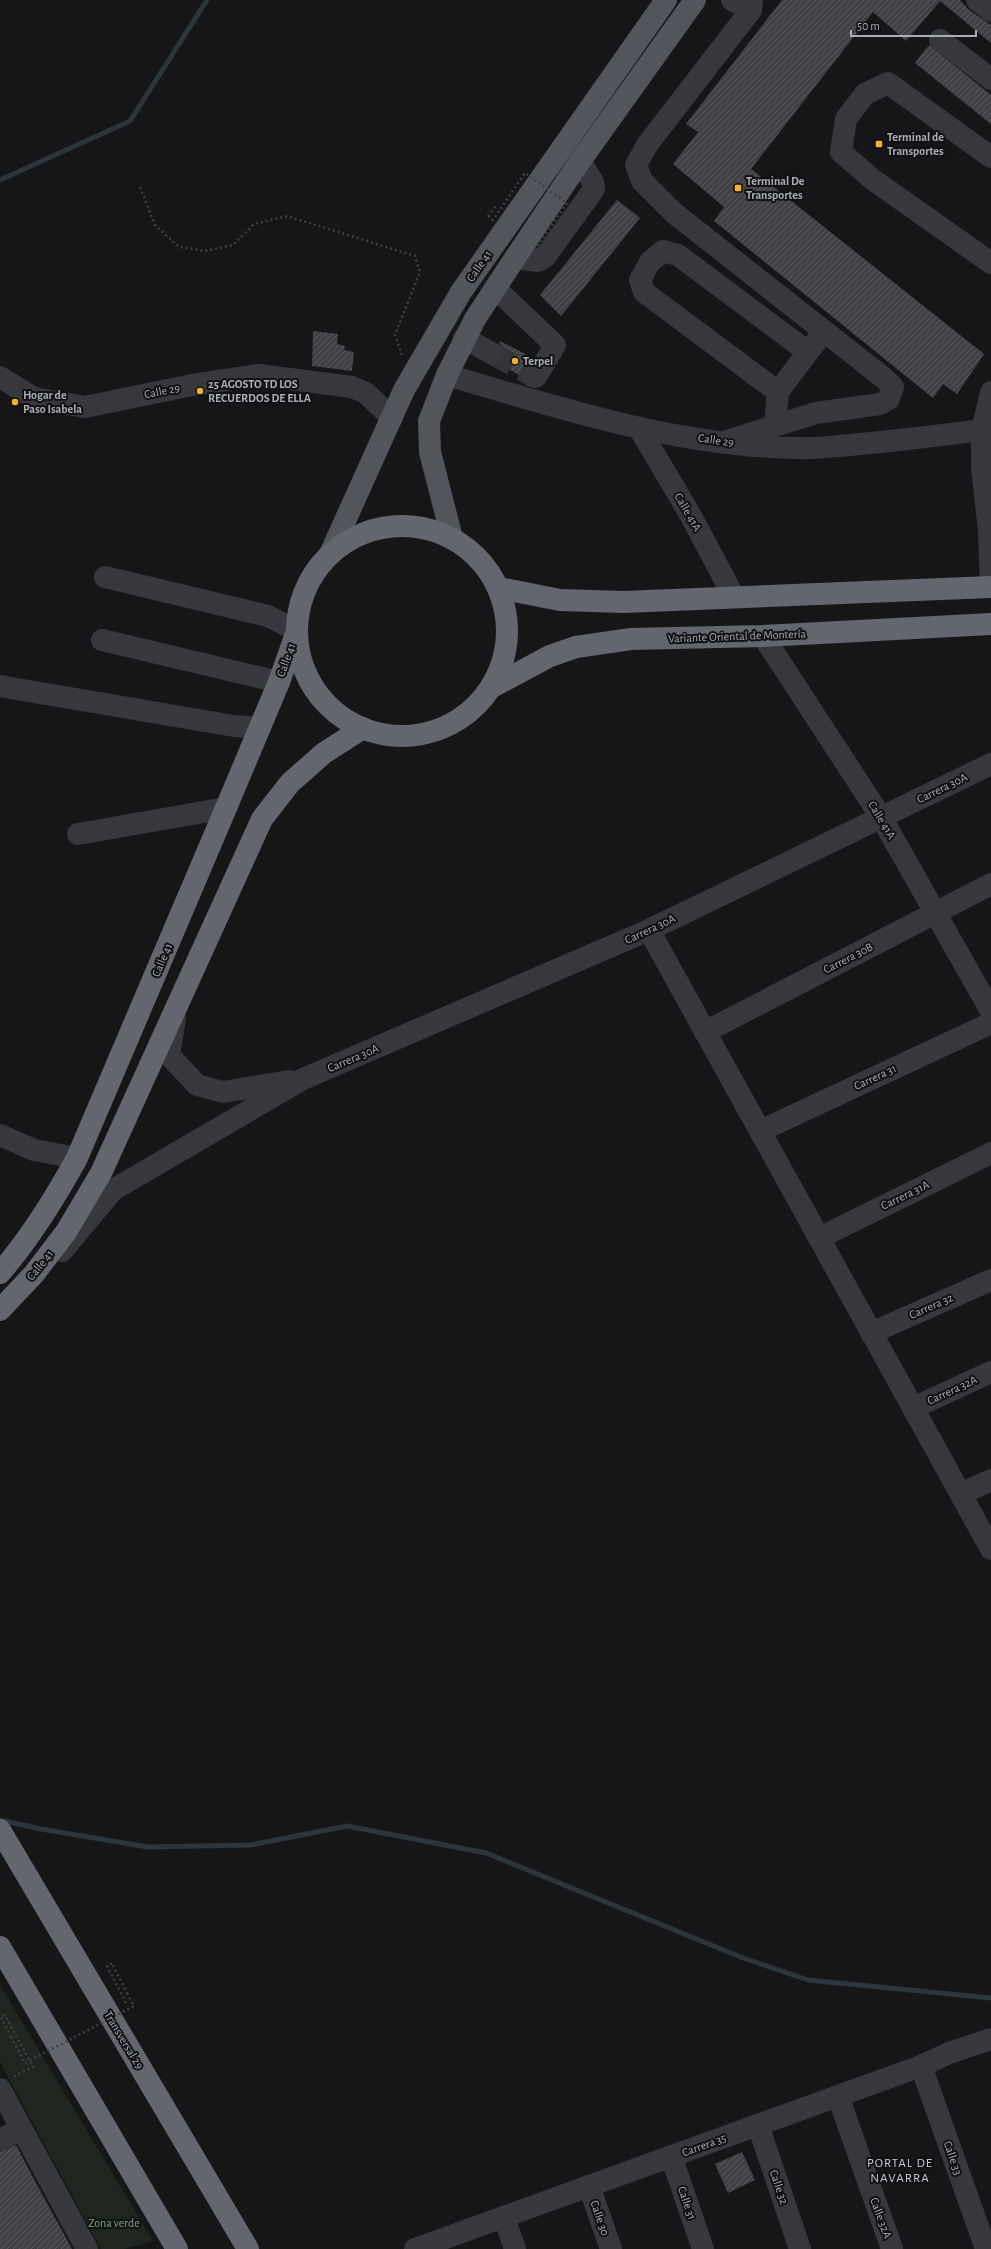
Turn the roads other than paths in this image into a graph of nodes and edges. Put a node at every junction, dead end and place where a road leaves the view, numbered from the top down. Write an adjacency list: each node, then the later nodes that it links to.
1 (666, 0): 20 (main road, Calle 41)
2 (695, 0): 10 (main road)
3 (977, 0): 5 (street)
4 (745, 3): 11 (street)
5 (991, 11)
6 (940, 40): 7 (street)
7 (991, 79)
8 (991, 157): 9 (street)
9 (991, 263)
10 (495, 288): 12 (main road); 19 (street)
11 (824, 332): 13 (street); 21 (street)
12 (464, 338): 14 (street); 15 (main road)
13 (808, 352): 17 (street); 17 (street)
14 (493, 354)
15 (447, 375): 19 (street, Calle 29); 25 (main road)
16 (0, 377): 20 (street, Calle 29)
17 (778, 392): 21 (street)
18 (991, 392): 23 (street)
19 (527, 398): 22 (street, Calle 29)
20 (392, 418): 26 (main road, Calle 41)
21 (775, 425): 24 (street)
22 (639, 428): 24 (street, Calle 29); 30 (street, Calle 41A)
23 (987, 430): 24 (street, Calle 29); 28 (street)
24 (724, 442)
25 (452, 538): 26 (highway); 29 (highway)
26 (330, 554): 32 (highway)
27 (105, 577): 32 (street)
28 (991, 587): 30 (highway)
29 (499, 588): 30 (highway); 37 (highway)
30 (734, 597)
31 (991, 624): 33 (highway, Variante Oriental de Montería)
32 (297, 631): 35 (highway, Calle 41); 39 (highway)
33 (763, 636): 37 (highway, Variante Oriental de Montería); 42 (street, Calle 41A)
34 (102, 640): 35 (street)
35 (279, 682): 38 (highway, Calle 41)
36 (0, 686): 38 (street)
37 (492, 687): 39 (highway)
38 (259, 728): 41 (highway, Calle 41)
39 (363, 728): 47 (highway, Calle 41)
40 (991, 764): 42 (street, Carrera 30A)
41 (226, 808): 43 (street); 55 (highway, Calle 41)
42 (881, 817): 45 (street, Calle 41A); 46 (street, Carrera 30A)
43 (78, 834)
44 (991, 884): 45 (street, Carrera 30B)
45 (936, 913): 48 (street, Calle 41A); 50 (street, Carrera 30B)
46 (649, 930): 50 (street); 51 (street, Carrera 30A)
47 (177, 1009): 51 (street); 59 (highway, Calle 41)
48 (991, 1011)
49 (991, 1023): 52 (street, Carrera 31)
50 (705, 1032): 52 (street)
51 (303, 1079): 59 (street)
52 (760, 1132): 56 (street)
53 (0, 1135): 55 (street)
54 (991, 1153): 56 (street, Carrera 31A)
55 (78, 1158): 57 (highway, Calle 41)
56 (819, 1238): 60 (street)
57 (0, 1273)
58 (991, 1280): 60 (street, Carrera 32)
59 (4, 1306)
60 (871, 1333): 62 (street)
61 (991, 1372): 62 (street, Carrera 32A)
62 (913, 1408): 64 (street)
63 (991, 1480): 64 (street)
64 (961, 1494): 65 (street)
65 (991, 1549)
66 (0, 1830): 81 (highway, Transversal 29)
67 (0, 1947): 80 (highway)
68 (991, 2039): 69 (street, Carrera 35)
69 (921, 2066): 71 (street, Carrera 35); 87 (street, Calle 33)
70 (3, 2085): 73 (street)
71 (838, 2096): 72 (street, Carrera 35); 86 (street, Calle 32A)
72 (758, 2125): 75 (street, Carrera 35); 85 (street, Calle 32)
73 (21, 2129): 74 (street); 79 (street)
74 (0, 2140)
75 (671, 2156): 76 (street, Carrera 35); 84 (street, Calle 31)
76 (589, 2186): 77 (street, Carrera 35); 83 (street, Calle 30)
77 (504, 2217): 78 (street, Carrera 35); 82 (street)
78 (420, 2248)
79 (87, 2249)
80 (177, 2249)
81 (248, 2249)
82 (515, 2249)
83 (611, 2249)
84 (703, 2249)
85 (800, 2249)
86 (892, 2249)
87 (986, 2249)

